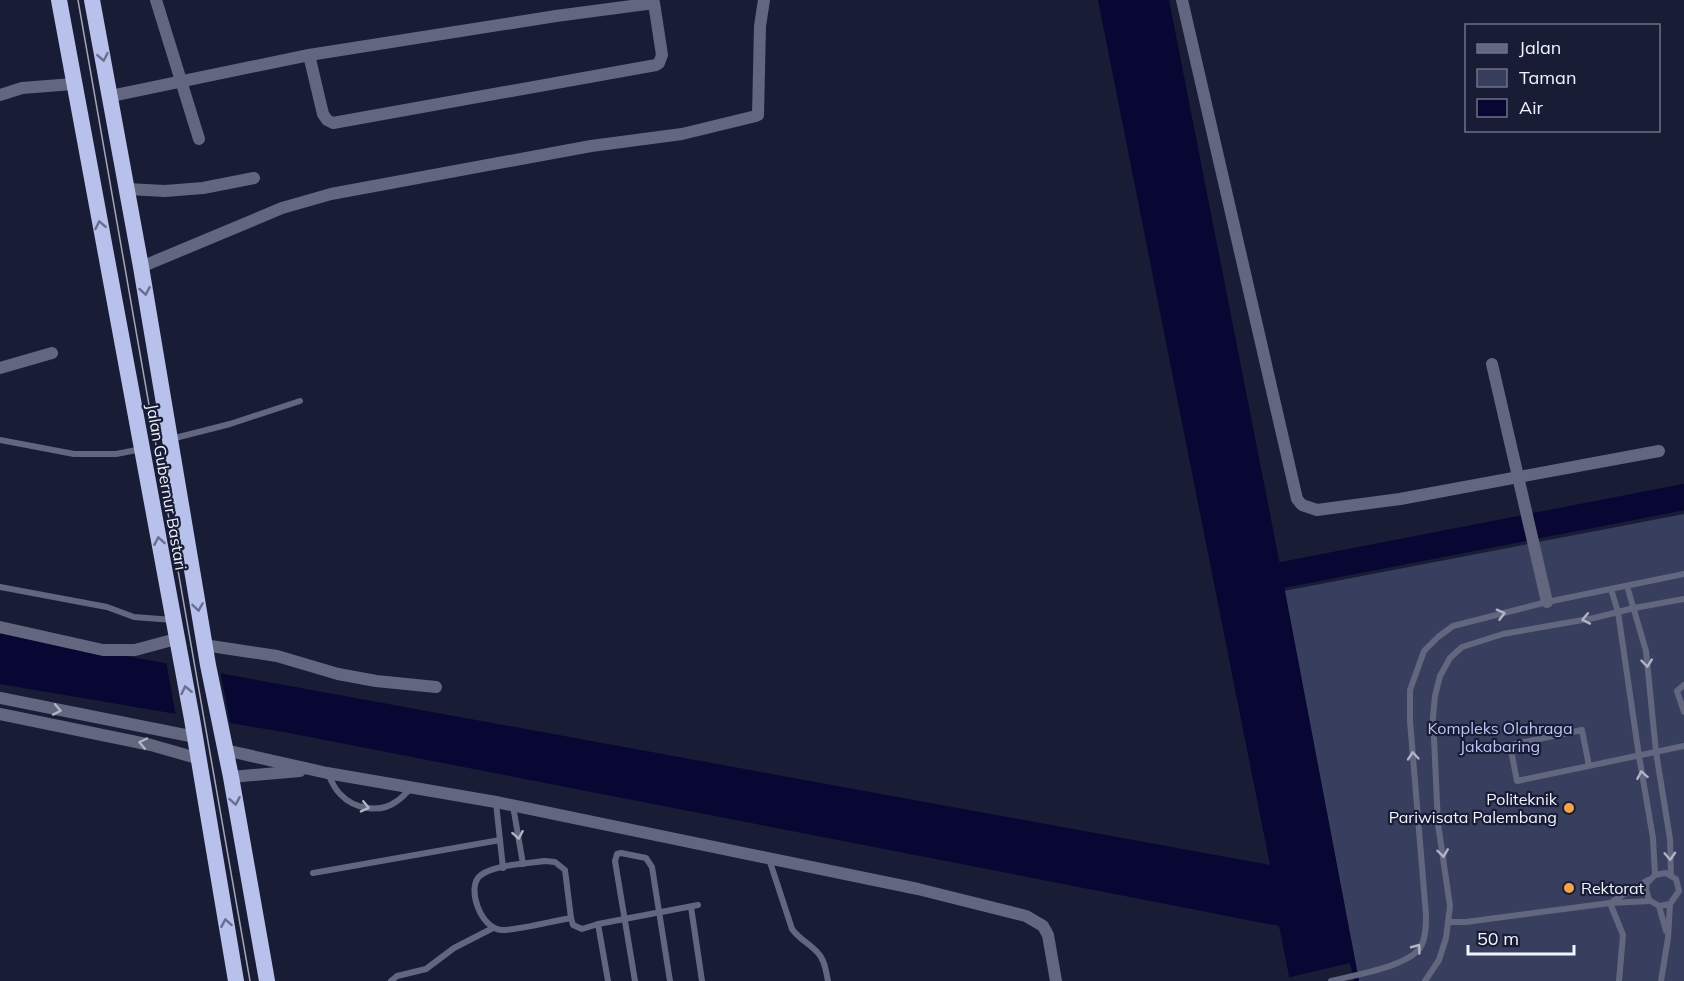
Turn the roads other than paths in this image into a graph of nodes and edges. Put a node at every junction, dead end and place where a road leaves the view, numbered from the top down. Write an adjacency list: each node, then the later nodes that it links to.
1 (59, 0): 9 (highway, Jalan Gubernur Bastari)
2 (92, 0): 11 (highway, Jalan Gubernur Bastari, one-way to 11)
3 (156, 0): 8 (street)
4 (764, 0): 15 (street)
5 (1182, 0): 24 (street)
6 (654, 2): 7 (street); 7 (street)
7 (309, 55): 8 (street)
8 (182, 81): 11 (street); 12 (street)
9 (73, 84): 10 (street); 22 (highway, Jalan Gubernur Bastari, one-way to 9)
10 (0, 95)
11 (111, 96): 14 (highway, Jalan Gubernur Bastari)
12 (198, 139)
13 (254, 178): 14 (street)
14 (127, 189): 15 (highway, Jalan Gubernur Bastari)
15 (141, 267): 20 (highway, Jalan Gubernur Bastari, one-way to 20)
16 (52, 353): 18 (street)
17 (1492, 364): 24 (street)
18 (0, 368)
19 (300, 401): 20 (lane)
20 (170, 439): 36 (highway, Jalan Gubernur Bastari, one-way to 36)
21 (0, 440): 22 (lane)
22 (142, 449): 33 (highway, Jalan Gubernur Bastari, one-way to 22)
23 (1659, 451): 24 (street)
24 (1519, 477): 30 (street)
25 (1684, 574): 26 (lane)
26 (1627, 586): 28 (lane); 31 (lane)
27 (0, 587): 33 (lane)
28 (1611, 589): 30 (lane); 32 (lane)
29 (1684, 599): 31 (lane)
30 (1547, 602): 84 (lane, one-way to 30)
31 (1634, 608): 32 (lane); 45 (lane, one-way to 45)
32 (1618, 612): 46 (lane); 71 (lane, one-way to 71)
33 (173, 621): 35 (highway, Jalan Gubernur Bastari)
34 (0, 627): 35 (street)
35 (177, 639): 42 (highway, Jalan Gubernur Bastari, one-way to 35)
36 (204, 645): 38 (street); 44 (highway, Jalan Gubernur Bastari)
37 (1684, 685): 40 (lane)
38 (436, 687)
39 (0, 698): 42 (street, one-way to 42)
40 (1684, 712)
41 (0, 714): 47 (street, one-way to 41)
42 (195, 737): 47 (highway, Jalan Gubernur Bastari)
43 (1684, 746): 45 (lane)
44 (225, 750): 49 (street); 51 (highway, Jalan Gubernur Bastari)
45 (1656, 752): 46 (lane); 61 (lane, one-way to 61)
46 (1639, 756): 48 (lane); 60 (lane, one-way to 46)
47 (200, 759): 75 (highway, Jalan Gubernur Bastari, one-way to 47)
48 (1589, 766): 48 (lane)
49 (313, 770): 50 (street); 51 (street)
50 (327, 773): 52 (street); 52 (lane, one-way to 52)
51 (231, 777): 76 (highway, Jalan Gubernur Bastari, one-way to 76)
52 (411, 788): 53 (street)
53 (495, 802): 54 (street); 55 (lane)
54 (513, 805): 56 (street); 57 (lane, one-way to 57)
55 (500, 840): 58 (lane); 59 (lane)
56 (769, 859): 82 (lane); 83 (street)
57 (523, 864): 58 (lane); 69 (lane)
58 (503, 868): 73 (lane)
59 (313, 873)
60 (1652, 877): 61 (lane); 64 (lane); 65 (lane)
61 (1673, 878): 62 (lane); 66 (lane)
62 (1684, 882)
63 (1684, 898): 66 (lane)
64 (1650, 900): 65 (lane); 67 (lane)
65 (1610, 903): 71 (lane); 86 (lane)
66 (1672, 903): 67 (lane); 74 (lane)
67 (1659, 906): 74 (lane)
68 (658, 913): 70 (lane); 70 (lane); 80 (lane); 81 (lane)
69 (571, 918): 72 (lane); 73 (lane)
70 (624, 920): 72 (lane); 79 (lane)
71 (1448, 922): 85 (lane)
72 (598, 924): 78 (lane)
73 (494, 928): 77 (lane)
74 (1668, 938): 87 (lane)
75 (236, 981)
76 (267, 981)
77 (391, 981)
78 (608, 981)
79 (635, 981)
80 (670, 981)
81 (702, 981)
82 (828, 981)
83 (1056, 981)
84 (1331, 981)
85 (1425, 981)
86 (1619, 981)
87 (1660, 981)

